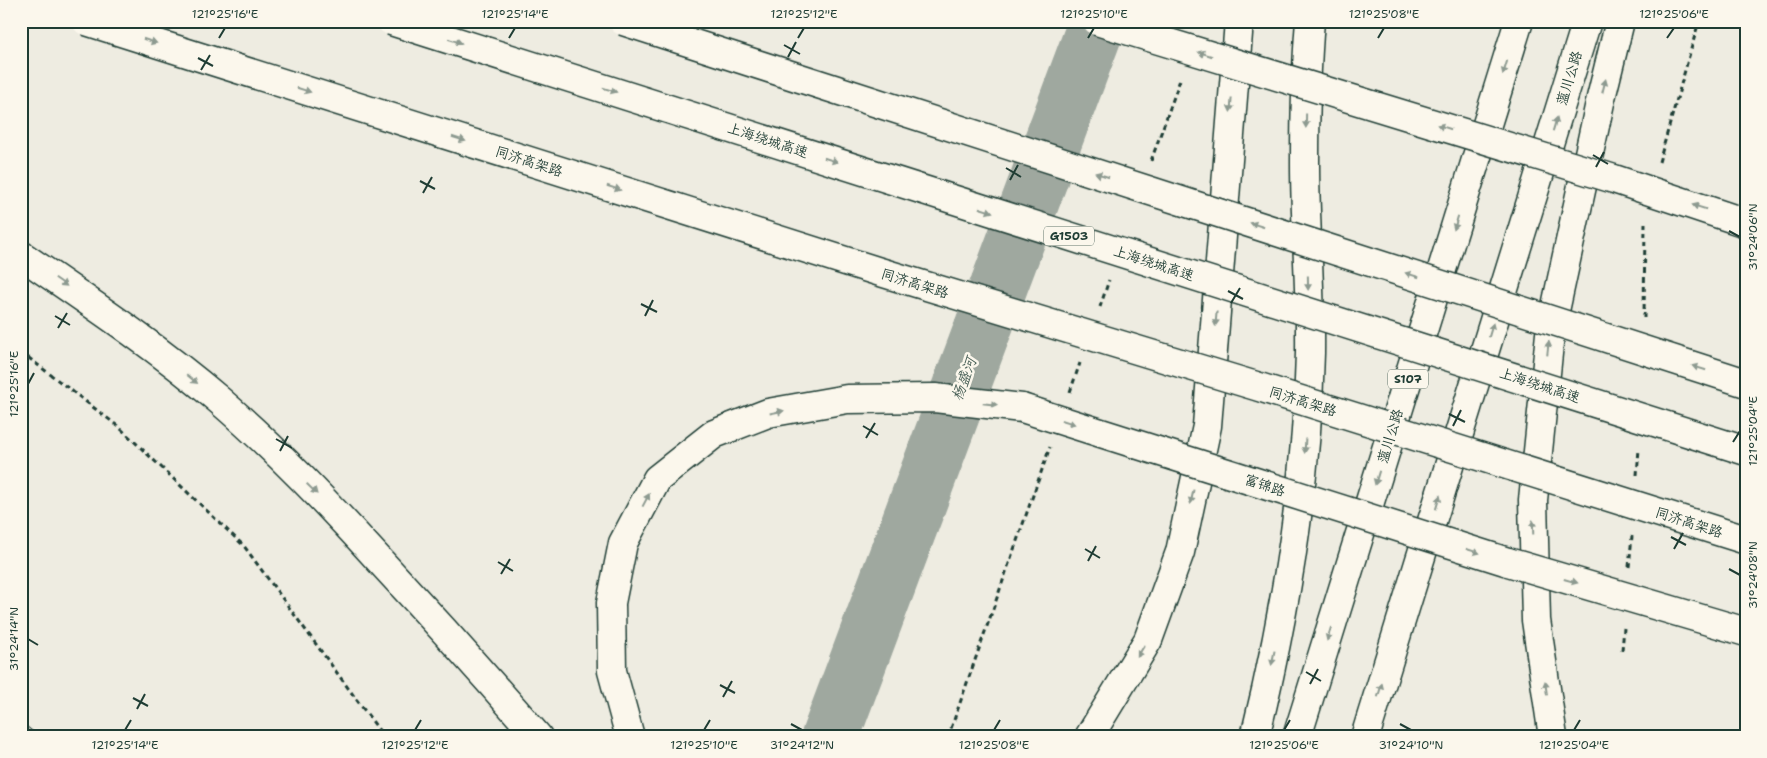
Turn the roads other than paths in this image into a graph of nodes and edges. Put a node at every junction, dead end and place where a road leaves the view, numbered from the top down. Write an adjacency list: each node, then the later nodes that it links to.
1 (86, 21): 14 (main road, 同济高架路, one-way to 14, bridge)
2 (392, 21): 13 (main road, 上海绕城高速 / G1503, one-way to 13, bridge)
3 (623, 21): 12 (main road, one-way to 3, bridge)
4 (1097, 21): 10 (main road, one-way to 4, bridge)
5 (1239, 21): 20 (main road, one-way to 20)
6 (1310, 21): 21 (main road, one-way to 21)
7 (1519, 21): 22 (main road, 蕰川公路 / S107, one-way to 22)
8 (1586, 21): 23 (main road, 蕰川公路, one-way to 8)
9 (1620, 21): 24 (main road, one-way to 9)
10 (1746, 222)
11 (21, 255): 16 (main road, one-way to 16)
12 (1746, 383)
13 (1746, 451)
14 (1746, 540)
15 (1746, 632): 19 (main road, 富锦路, one-way to 15, bridge)
16 (468, 656): 17 (main road); 18 (main road)
17 (518, 737)
18 (538, 737)
19 (630, 737)
20 (1089, 737)
21 (1255, 737)
22 (1297, 737)
23 (1365, 737)
24 (1552, 737)

